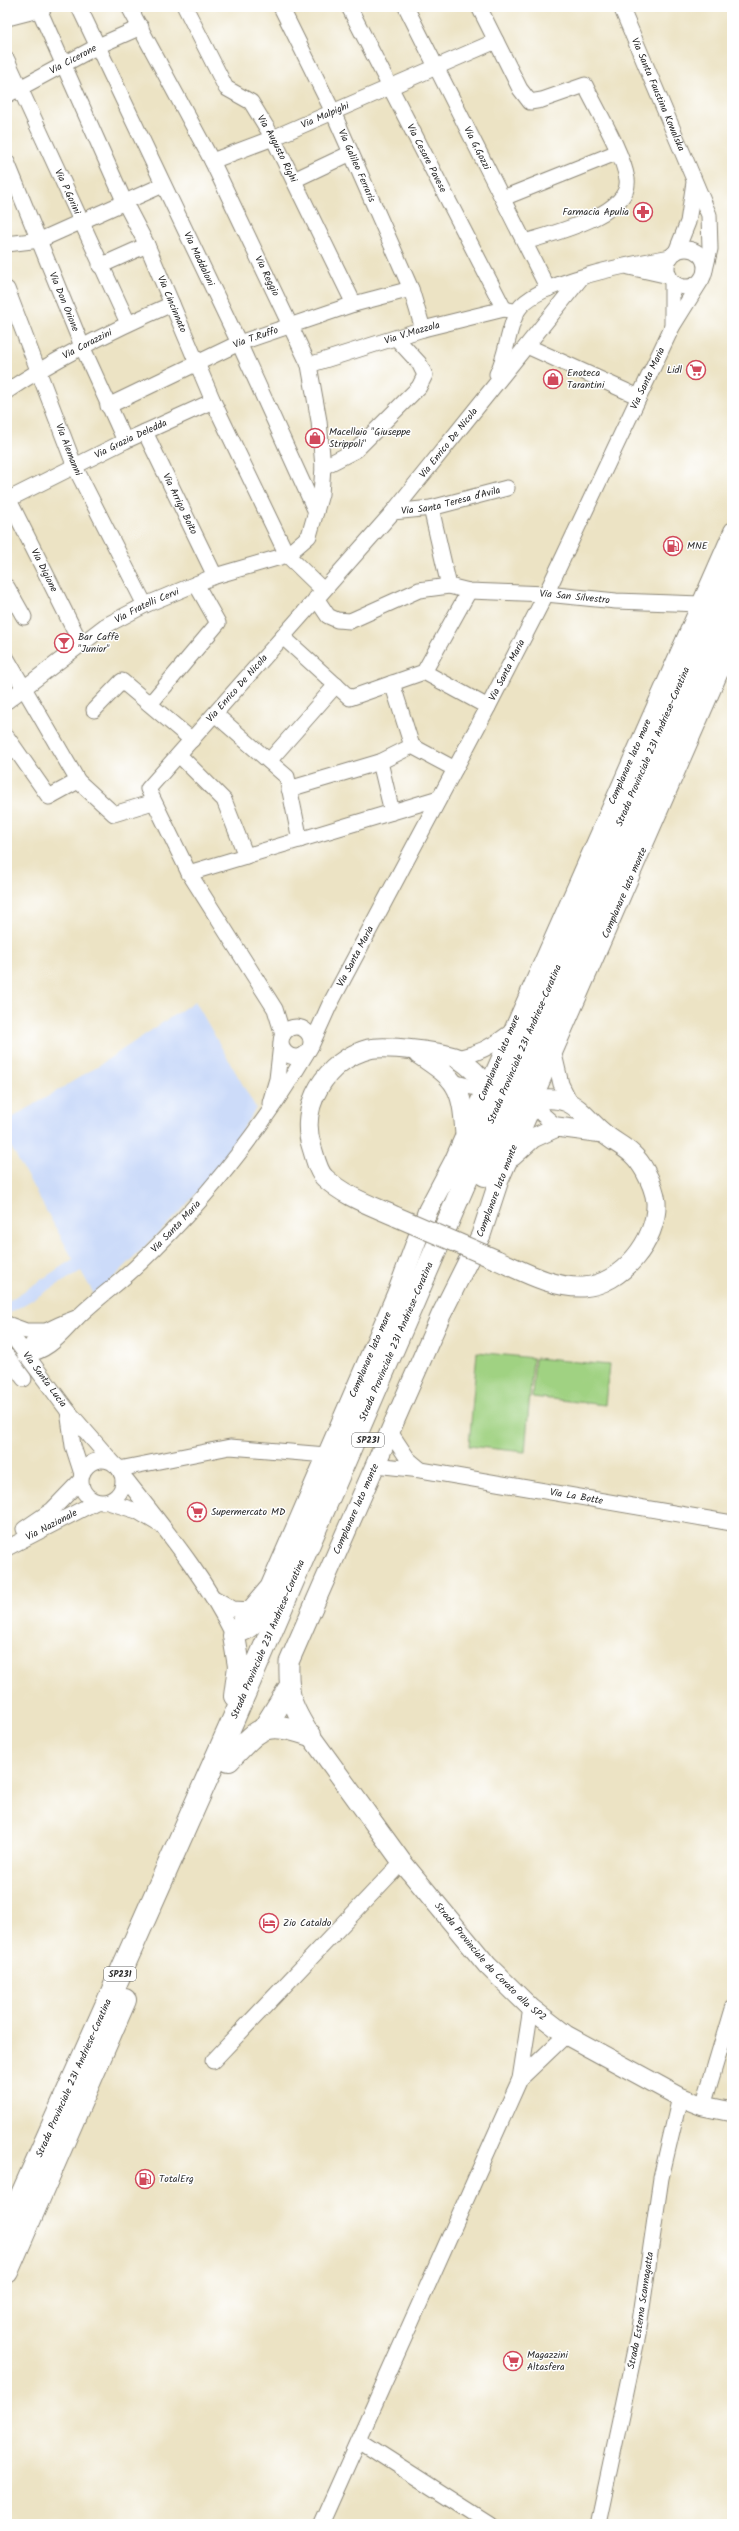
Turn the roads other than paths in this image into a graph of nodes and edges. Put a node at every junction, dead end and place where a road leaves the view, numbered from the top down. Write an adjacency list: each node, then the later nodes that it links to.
1 (40, 7): 10 (main road); 15 (street, Via Cincinnato)
2 (79, 7): 13 (street, Via Maddaloni)
3 (129, 7): 11 (street, Via Reggio)
4 (185, 7): 20 (street, Via Augusto Righi)
5 (282, 7): 19 (street, Via Galileo Ferraris)
6 (349, 7): 17 (street, Via Cesare Pavese)
7 (406, 7): 16 (street, Via G.Gozzi)
8 (479, 7): 12 (street)
9 (621, 7): 26 (street, Via Santa Faustina Kowalska)
10 (7, 16)
11 (141, 27): 13 (street, Via Cicerone); 23 (street, Via Reggio)
12 (496, 41): 16 (street, Via Malpighi); 21 (street)
13 (98, 46): 15 (street, Via Cicerone); 27 (street, Via Maddaloni)
14 (7, 60): 18 (street, Via P.Gorini)
15 (62, 65): 18 (street, Via Cicerone); 29 (street, Via Cincinnato)
16 (437, 66): 17 (street, Via Malpighi); 28 (street, Via G.Gozzi)
17 (390, 87): 19 (street, Via Malpighi); 47 (street, Via Cesare Pavese)
18 (13, 92): 30 (street, Via P.Gorini)
19 (333, 112): 20 (street, Via Malpighi); 22 (street, Via Galileo Ferraris)
20 (273, 138): 23 (street, Via Malpighi); 25 (street, Via Augusto Righi)
21 (618, 152): 28 (street); 32 (street)
22 (350, 153): 25 (street); 42 (street, Via Galileo Ferraris)
23 (212, 161): 49 (street, Via Reggio)
24 (7, 162): 31 (street, Via Don Orione)
25 (294, 180): 45 (street, Via Augusto Righi)
26 (694, 182): 35 (street); 38 (street, Via Santa Faustina Kowalska)
27 (163, 185): 29 (street); 53 (street, Via Maddaloni)
28 (502, 198): 32 (street, Via G.Gozzi)
29 (125, 203): 30 (street); 34 (street, Via Cincinnato)
30 (80, 222): 31 (street); 36 (street, Via P.Gorini)
31 (40, 240): 33 (street); 54 (street, Via Don Orione)
32 (525, 242): 43 (street, Via G.Gozzi)
33 (7, 244)
34 (147, 245): 36 (street); 44 (street, Via Cincinnato)
35 (673, 254): 37 (street); 38 (street); 40 (street)
36 (100, 266): 48 (street, Via P.Gorini)
37 (624, 267): 39 (street); 40 (street)
38 (704, 274): 40 (street); 50 (street, Via Santa Maria)
39 (581, 278): 43 (street); 55 (street, Via Enrico De Nicola)
40 (670, 279): 50 (street, Via Santa Maria)
41 (7, 288): 46 (street, Via Alemanni)
42 (411, 289): 45 (street, Via T.Ruffo); 51 (street, Via Galileo Ferraris)
43 (548, 289): 47 (street)
44 (172, 304): 48 (street, Via Corazzini); 56 (street, Via Cincinnato)
45 (354, 304): 49 (street, Via T.Ruffo)
46 (10, 308): 58 (street, Via Alemanni)
47 (511, 310): 51 (street, Via V.Mazzola); 60 (street, Via Enrico De Nicola)
48 (128, 323): 54 (street, Via Corazzini)
49 (290, 325): 53 (street, Via T.Ruffo); 57 (street, Via Reggio)
50 (672, 327): 61 (street, Via Santa Maria)
51 (424, 329): 52 (street, Via V.Mazzola)
52 (396, 338): 57 (street, Via V.Mazzola); 67 (street)
53 (239, 342): 56 (street, Via T.Ruffo); 71 (street, Via Maddaloni)
54 (82, 346): 58 (street, Via Corazzini); 63 (street, Via Don Orione)
55 (527, 346): 60 (street, Via Enrico De Nicola); 61 (street)
56 (197, 362): 62 (street, Via Cincinnato); 63 (street, Via T.Ruffo)
57 (309, 365): 67 (street, Via Reggio)
58 (38, 370): 59 (street, Via Corazzini); 66 (street, Via Alemanni)
59 (7, 391)
60 (487, 393): 72 (street, Via Enrico De Nicola)
61 (639, 397): 82 (street, Via Santa Maria)
62 (213, 401): 64 (street, Via Grazia Deledda); 74 (street, Via Cincinnato)
63 (108, 406): 65 (street, Via Don Orione)
64 (145, 432): 65 (street, Via Grazia Deledda); 76 (street, Via Arrigo Boito)
65 (125, 441): 66 (street, Via Grazia Deledda)
66 (75, 467): 69 (street, Via Grazia Deledda); 84 (street, Via Alemanni)
67 (323, 467): 71 (street, Via Reggio)
68 (507, 488): 70 (street, Via Santa Teresa d'Avila)
69 (8, 499): 88 (street, Via Digione)
70 (430, 508): 72 (street, Via Santa Teresa d'Avila); 78 (street)
71 (316, 512): 74 (street, Via Reggio)
72 (393, 512): 81 (street, Via Enrico De Nicola)
73 (732, 530): 83 (street, Complanare lato mare)
74 (287, 555): 76 (street, Via Fratelli Cervi); 81 (street, Via Cincinnato)
75 (732, 564): 155 (highway, Strada Provinciale 231 Andriese-Coratina / SP231)
76 (215, 576): 77 (street, Via Fratelli Cervi)
77 (196, 584): 84 (street, Via Fratelli Cervi); 96 (street)
78 (449, 586): 80 (street, Via San Silvestro); 81 (street, Via Cincinnato)
79 (7, 587): 86 (street)
80 (469, 591): 82 (street, Via San Silvestro); 91 (street)
81 (320, 594): 87 (street, Via Enrico De Nicola)
82 (546, 594): 83 (street, Via San Silvestro); 97 (street, Via Santa Maria)
83 (701, 604): 116 (street, Complanare lato mare)
84 (145, 605): 88 (street, Via Fratelli Cervi)
85 (732, 610): 158 (highway, Strada Provinciale 231 Andriese-Coratina / SP231)
86 (24, 617)
87 (283, 637): 93 (street); 99 (street, Via Enrico De Nicola)
88 (81, 644): 94 (street, Via Fratelli Cervi)
89 (732, 646): 120 (street, Complanare lato monte)
90 (7, 659): 94 (street)
91 (424, 672): 92 (street); 97 (street)
92 (392, 683): 93 (street); 102 (street)
93 (336, 685): 104 (street)
94 (25, 688): 95 (street, Via Fratelli Cervi); 107 (street)
95 (7, 701)
96 (150, 704): 98 (street); 101 (street)
97 (488, 707): 106 (street, Via Santa Maria)
98 (94, 710)
99 (216, 714): 101 (street, Via Enrico De Nicola); 104 (street)
100 (7, 737): 107 (street)
101 (192, 740): 103 (street, Via Enrico De Nicola)
102 (412, 746): 105 (street); 106 (street)
103 (179, 755): 110 (street, Via Enrico De Nicola); 113 (street)
104 (270, 761): 108 (street)
105 (380, 762): 108 (street); 111 (street)
106 (455, 769): 109 (street, Via Santa Maria)
107 (78, 780): 110 (street)
108 (289, 789): 112 (street)
109 (439, 798): 111 (street); 115 (street, Via Santa Maria)
110 (153, 802): 114 (street, Via Enrico De Nicola)
111 (392, 812): 112 (street)
112 (300, 840): 113 (street)
113 (246, 856): 114 (street)
114 (190, 873): 117 (street, Via Enrico De Nicola)
115 (329, 1006): 117 (street, Via Santa Maria); 118 (street, Via Santa Maria)
116 (510, 1032): 121 (street); 123 (street, Complanare lato mare)
117 (290, 1034): 118 (street); 118 (street, Via Enrico De Nicola); 126 (street, Via Santa Maria)
118 (308, 1050): 126 (street, Via Santa Maria)
119 (412, 1050): 121 (main road); 122 (main road); 128 (main road, bridge)
120 (554, 1054): 124 (street, Complanare lato monte); 125 (street)
121 (457, 1058): 123 (main road)
122 (456, 1083): 123 (street); 129 (main road)
123 (487, 1086): 129 (main road, Complanare lato mare)
124 (534, 1100): 125 (main road); 127 (street); 130 (main road, Complanare lato monte)
125 (570, 1102): 128 (main road)
126 (262, 1124): 133 (street, Via Santa Maria)
127 (557, 1127): 128 (main road); 130 (main road)
128 (603, 1133)
129 (465, 1138): 140 (main road, Complanare lato mare)
130 (508, 1159): 139 (main road, Complanare lato monte)
131 (7, 1324): 133 (street, Via Santa Maria)
132 (7, 1329): 134 (street, Via Santa Lucia)
133 (50, 1337): 134 (street, Via Santa Maria); 137 (street)
134 (25, 1354): 137 (street, Via Santa Lucia)
135 (7, 1356): 136 (street)
136 (24, 1379)
137 (45, 1381): 138 (street, Via Santa Lucia)
138 (68, 1411): 142 (street, Via Santa Lucia); 144 (street, Via Santa Lucia)
139 (390, 1432): 141 (main road, Complanare lato monte); 143 (street)
140 (326, 1455): 142 (street); 150 (main road, Complanare lato mare)
141 (375, 1465): 143 (street, Via La Botte); 154 (main road, Complanare lato monte)
142 (118, 1469): 144 (street); 145 (street); 147 (street, Via Santa Lucia)
143 (421, 1470): 146 (street, Via La Botte)
144 (81, 1478): 145 (street); 148 (street, Via Nazionale)
145 (102, 1502): 147 (street); 149 (street, Via Nazionale)
146 (732, 1523)
147 (163, 1526): 151 (street, Via Santa Lucia)
148 (7, 1539)
149 (7, 1548)
150 (270, 1587): 152 (main road, Complanare lato mare); 153 (street, Complanare lato mare)
151 (216, 1599): 152 (street); 153 (street)
152 (251, 1610): 153 (main road, Complanare lato mare)
153 (234, 1636): 155 (highway)
154 (288, 1690): 156 (highway); 157 (main road, Complanare lato monte)
155 (233, 1720): 168 (highway, Strada Provinciale 231 Andriese-Coratina / SP231)
156 (265, 1727): 157 (highway); 158 (highway)
157 (310, 1735): 159 (main road, Strada Provinciale da Corato alla SP2)
158 (229, 1760): 169 (highway, Strada Provinciale 231 Andriese-Coratina / SP231)
159 (402, 1862): 160 (main road, Strada Provinciale da Corato alla SP2); 163 (street)
160 (531, 2008): 162 (main road, Strada Provinciale da Corato alla SP2); 164 (street)
161 (732, 2009): 166 (street)
162 (566, 2035): 164 (street); 165 (main road, Strada Provinciale da Corato alla SP2)
163 (213, 2061)
164 (520, 2079): 170 (street)
165 (680, 2097): 166 (main road, Strada Provinciale da Corato alla SP2); 173 (street, Strada Esterna Scannagatta)
166 (703, 2106): 167 (main road, Strada Provinciale da Corato alla SP2)
167 (732, 2112)
168 (7, 2228)
169 (7, 2272)
170 (359, 2440): 171 (street); 172 (street)
171 (321, 2524)
172 (490, 2524)
173 (598, 2524)

